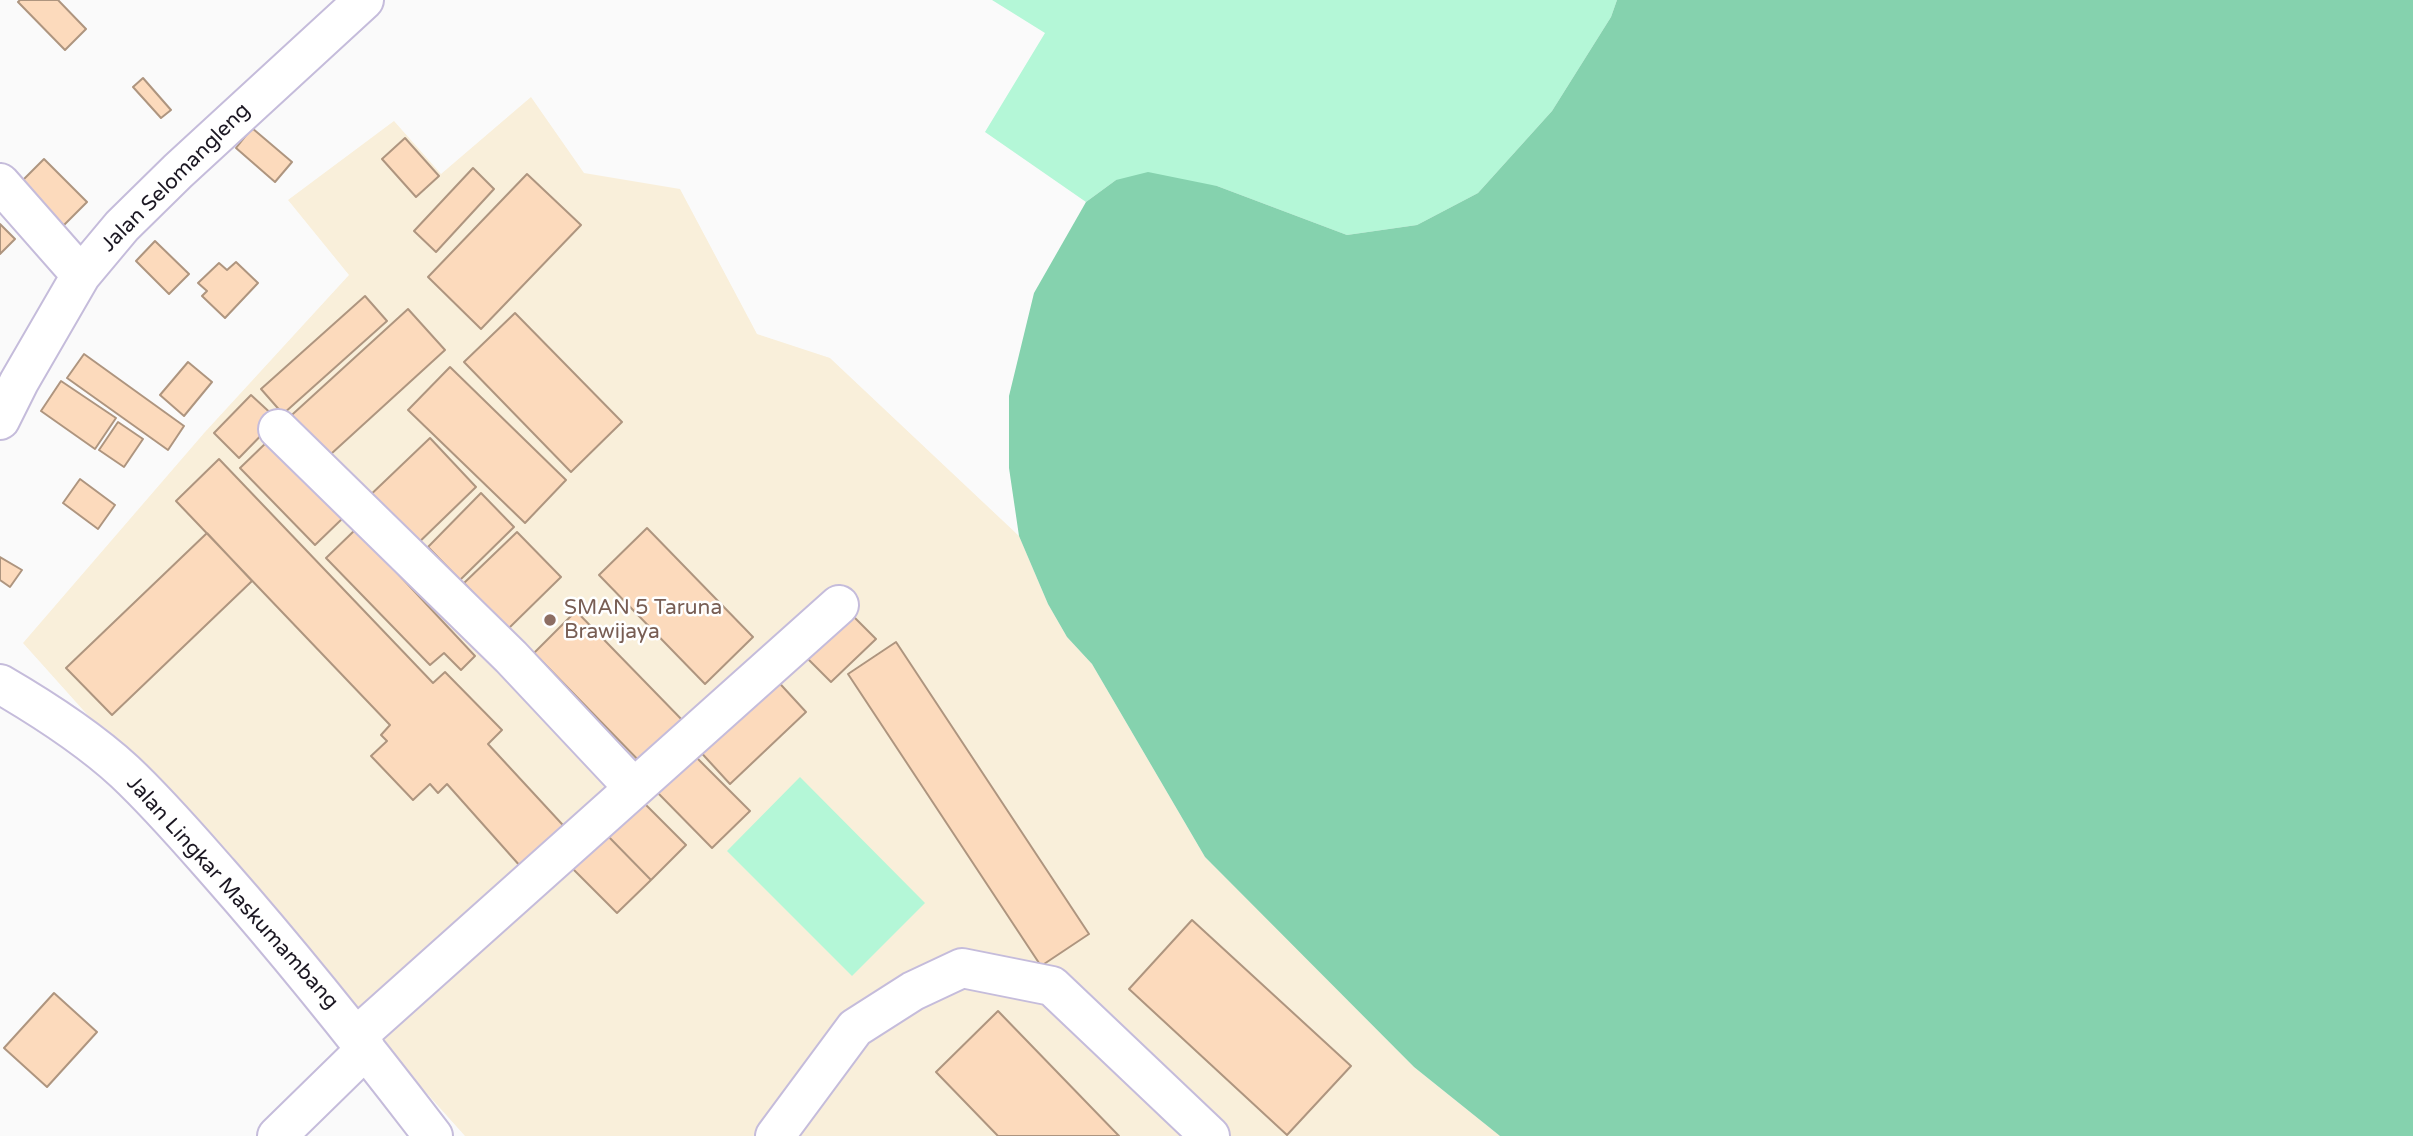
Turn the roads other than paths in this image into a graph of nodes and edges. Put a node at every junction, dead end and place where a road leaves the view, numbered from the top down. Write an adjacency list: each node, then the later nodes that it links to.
1 (364, 0): 3 (street, Jalan Selomangleng)
2 (0, 183): 3 (street)
3 (81, 275): 4 (street, Jalan Selomangleng)
4 (0, 420)
5 (278, 429): 8 (street)
6 (839, 605): 8 (street)
7 (0, 684): 9 (street, Jalan Lingkar Maskumambang)
8 (634, 788): 9 (street)
9 (361, 1042): 10 (street); 11 (street, Jalan Lingkar Maskumambang)
10 (277, 1136)
11 (433, 1136)
12 (775, 1136): 13 (street)
13 (1210, 1136)

